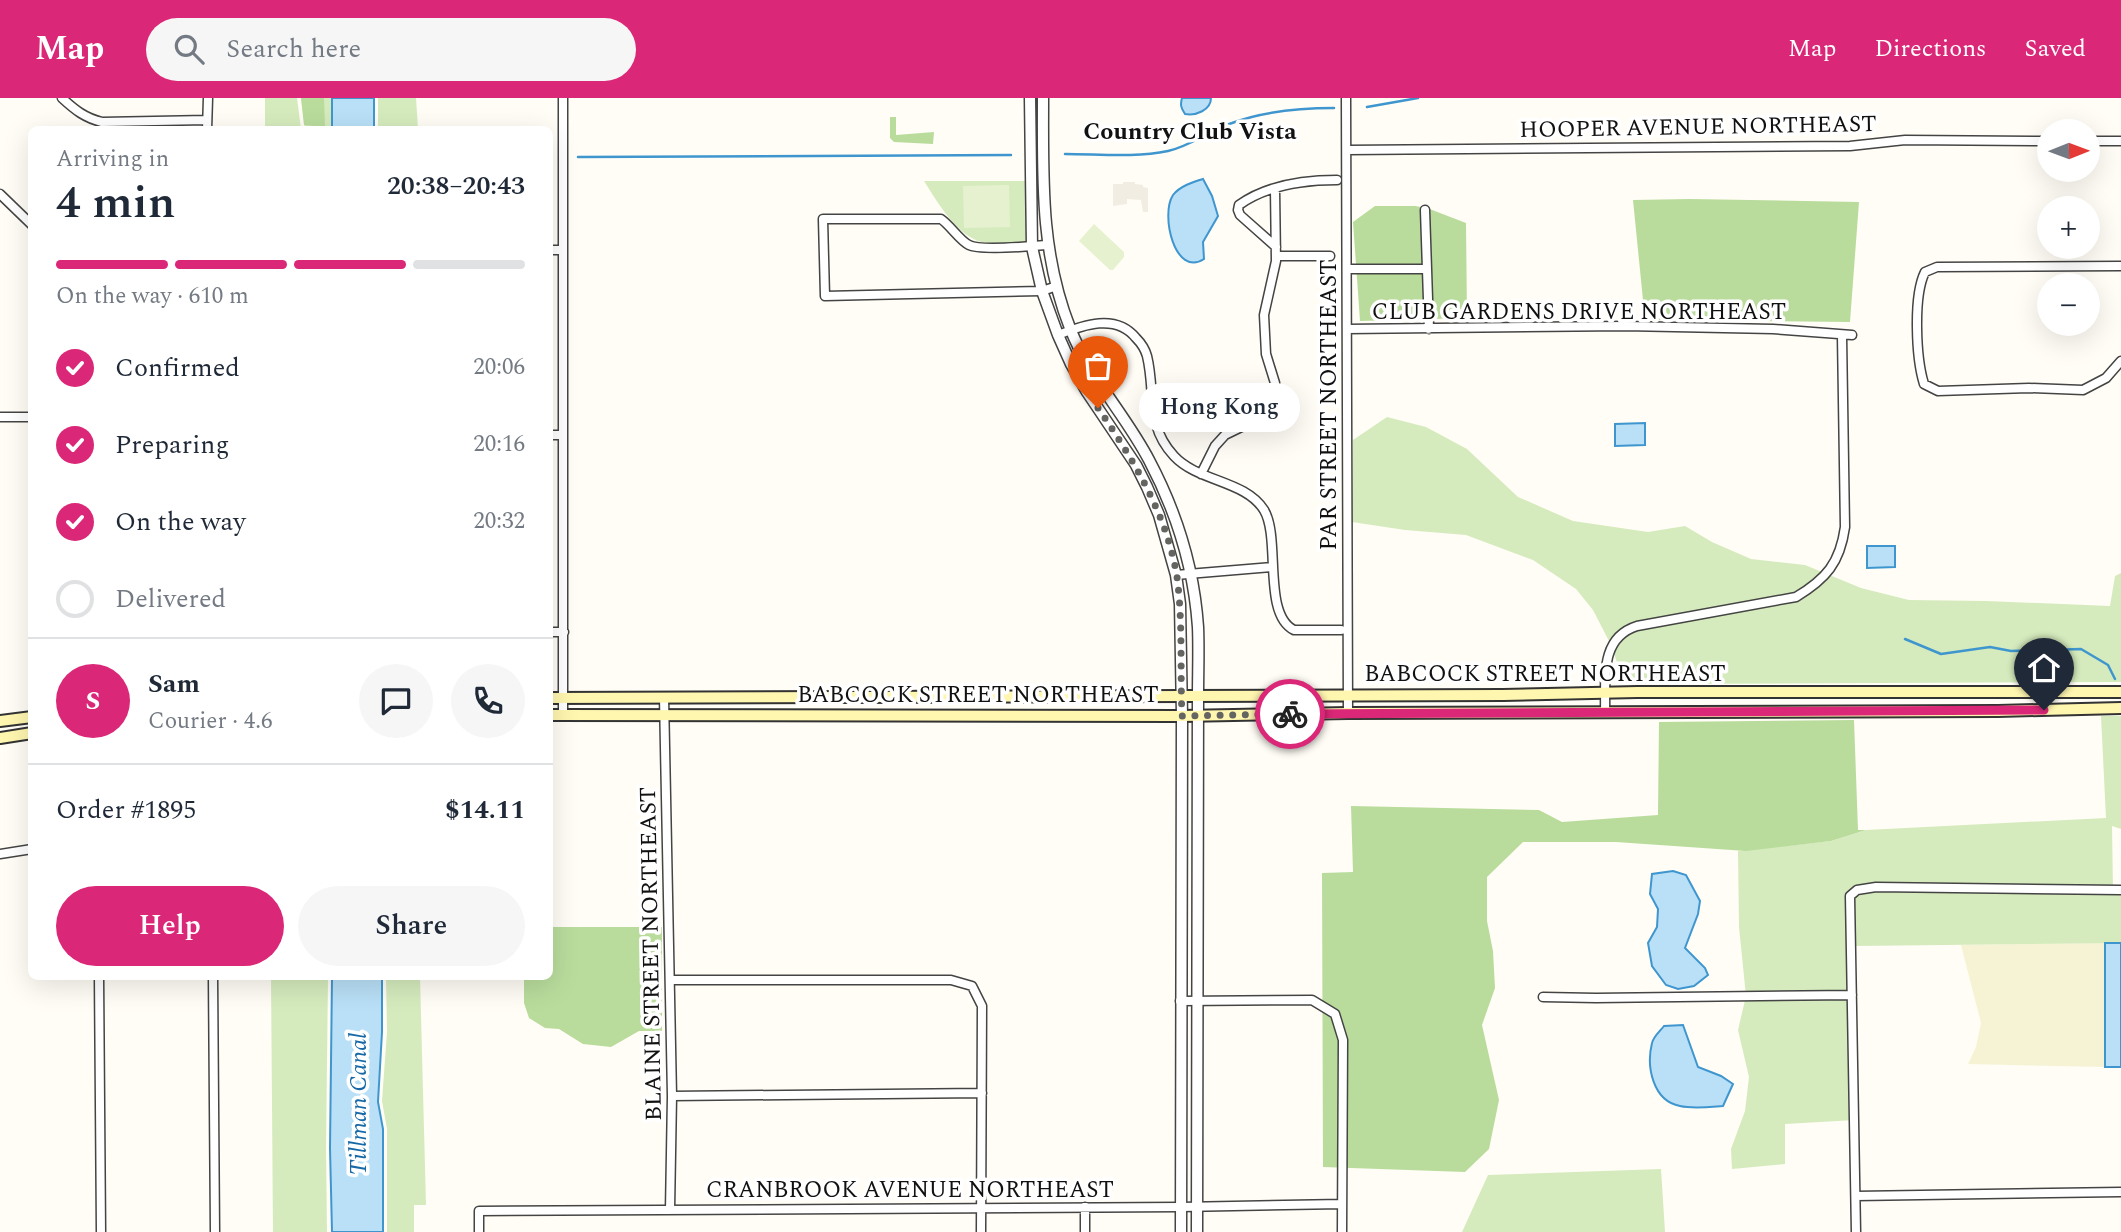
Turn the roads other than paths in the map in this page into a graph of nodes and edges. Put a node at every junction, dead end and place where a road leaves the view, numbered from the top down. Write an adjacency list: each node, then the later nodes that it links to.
1 (62, 98): 7 (street)
2 (208, 98): 7 (street)
3 (563, 98): 20 (street)
4 (1030, 98): 18 (street)
5 (1043, 98): 17 (street)
6 (1346, 98): 11 (street, PAR STREET NORTHEAST)
7 (207, 125)
8 (2037, 141): 11 (street, HOOPER AVENUE NORTHEAST)
9 (2100, 141): 10 (street)
10 (2121, 141)
11 (1347, 150): 25 (street, PAR STREET NORTHEAST)
12 (1337, 180): 13 (street)
13 (1275, 189): 21 (street); 21 (street)
14 (0, 194): 16 (street)
15 (1426, 210): 24 (street)
16 (28, 221)
17 (1048, 245): 18 (street); 26 (street)
18 (1032, 247): 27 (street); 27 (street)
19 (553, 250): 20 (street)
20 (563, 250): 38 (street)
21 (1276, 252): 22 (street); 39 (street)
22 (1330, 256)
23 (2121, 266): 34 (street)
24 (1427, 269): 25 (street); 29 (street)
25 (1347, 270): 28 (street, PAR STREET NORTHEAST)
26 (1057, 286): 27 (street); 30 (street)
27 (1042, 291): 31 (street)
28 (1347, 329): 29 (street, CLUB GARDENS DRIVE NORTHEAST); 51 (street, PAR STREET NORTHEAST)
29 (1429, 329): 32 (street, CLUB GARDENS DRIVE NORTHEAST)
30 (1071, 330): 31 (street); 39 (street); 41 (street)
31 (1058, 335): 42 (street)
32 (1842, 335): 33 (street, CLUB GARDENS DRIVE NORTHEAST); 48 (street)
33 (1852, 335)
34 (2121, 361)
35 (0, 417): 36 (street)
36 (28, 417)
37 (553, 435): 38 (street)
38 (563, 435): 45 (street)
39 (1201, 474): 40 (street)
40 (1273, 567): 41 (street); 43 (street)
41 (1190, 573): 42 (street); 50 (street)
42 (1176, 575): 49 (street)
43 (1341, 630)
44 (553, 632): 45 (street)
45 (564, 632): 54 (street)
46 (1804, 692): 47 (main road, BABCOCK STREET NORTHEAST); 48 (main road, BABCOCK STREET NORTHEAST); 56 (main road)
47 (2121, 692)
48 (1606, 693): 51 (main road, BABCOCK STREET NORTHEAST); 57 (street)
49 (1181, 696): 50 (main road, BABCOCK STREET NORTHEAST); 52 (main road, BABCOCK STREET NORTHEAST); 63 (street)
50 (1198, 696): 51 (main road, BABCOCK STREET NORTHEAST); 62 (street)
51 (1348, 696): 58 (street, PAR STREET NORTHEAST)
52 (664, 697): 54 (main road, BABCOCK STREET NORTHEAST); 61 (street, BLAINE STREET NORTHEAST)
53 (553, 698): 54 (main road, BABCOCK STREET NORTHEAST)
54 (563, 698): 60 (street)
55 (2121, 708): 56 (main road, BABCOCK STREET NORTHEAST)
56 (1804, 711): 57 (main road, BABCOCK STREET NORTHEAST)
57 (1605, 712): 58 (main road, BABCOCK STREET NORTHEAST)
58 (1348, 713): 62 (main road, BABCOCK STREET NORTHEAST)
59 (553, 715): 60 (main road, BABCOCK STREET NORTHEAST)
60 (563, 715): 61 (main road, BABCOCK STREET NORTHEAST)
61 (665, 715): 63 (main road, BABCOCK STREET NORTHEAST); 73 (street, BLAINE STREET NORTHEAST)
62 (1198, 715): 63 (main road, BABCOCK STREET NORTHEAST); 77 (street)
63 (1182, 716): 76 (street)
64 (28, 718): 65 (main road)
65 (0, 721)
66 (28, 734): 67 (main road)
67 (0, 738)
68 (28, 850): 69 (street)
69 (0, 854)
70 (2121, 890): 74 (street)
71 (99, 980): 88 (street)
72 (213, 980): 89 (street)
73 (671, 981): 78 (street); 79 (street, BLAINE STREET NORTHEAST)
74 (1852, 995): 75 (street); 81 (street)
75 (1543, 997)
76 (1180, 1001): 77 (street); 86 (street)
77 (1198, 1001): 82 (street); 84 (street)
78 (982, 1093): 79 (street); 85 (street)
79 (672, 1097): 87 (street, BLAINE STREET NORTHEAST)
80 (2121, 1192): 81 (street)
81 (1856, 1196): 96 (street)
82 (1342, 1204): 84 (street, CRANBROOK AVENUE NORTHEAST); 95 (street)
83 (1085, 1207): 85 (street, CRANBROOK AVENUE NORTHEAST); 86 (street, CRANBROOK AVENUE NORTHEAST); 92 (street)
84 (1197, 1207): 86 (street, CRANBROOK AVENUE NORTHEAST); 94 (street)
85 (982, 1208): 87 (street, CRANBROOK AVENUE NORTHEAST); 91 (street)
86 (1181, 1208): 93 (street)
87 (670, 1210): 90 (street, CRANBROOK AVENUE NORTHEAST)
88 (101, 1232)
89 (215, 1232)
90 (479, 1232)
91 (981, 1232)
92 (1085, 1232)
93 (1181, 1232)
94 (1197, 1232)
95 (1342, 1232)
96 (1856, 1232)

